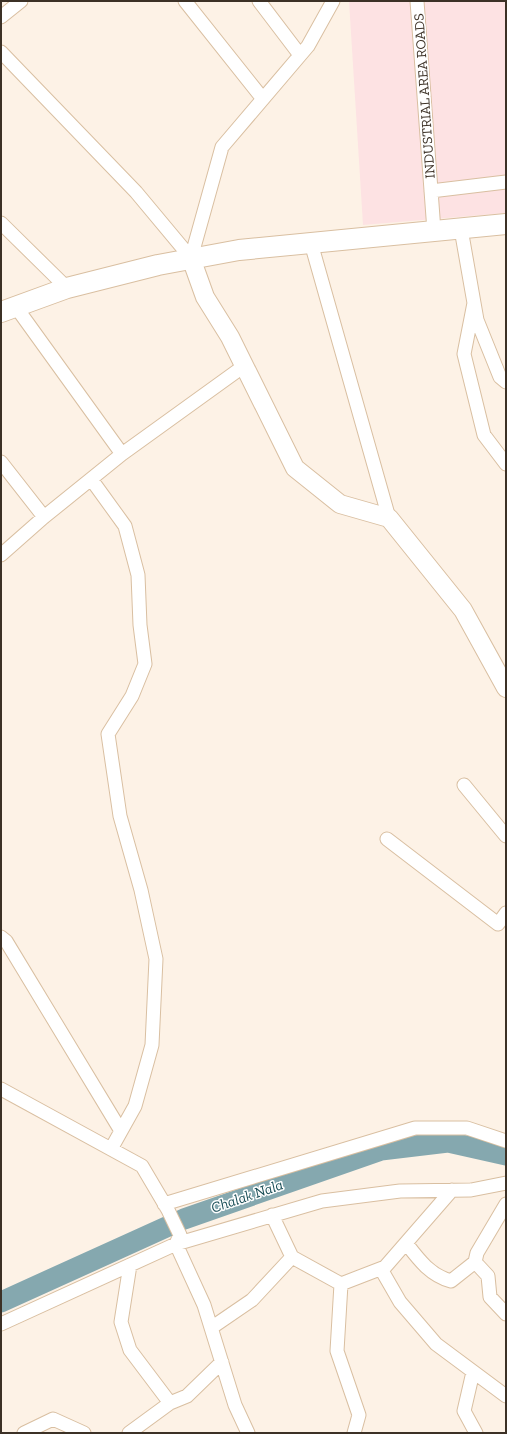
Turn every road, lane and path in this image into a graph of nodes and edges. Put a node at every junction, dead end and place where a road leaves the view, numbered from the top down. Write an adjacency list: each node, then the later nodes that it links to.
1 (21, 1): 6 (street)
2 (185, 1): 9 (street)
3 (259, 1): 8 (street)
4 (333, 1): 8 (street)
5 (417, 1): 11 (street, INDUSTRIAL AREA ROADS)
6 (1, 17)
7 (1, 52): 17 (street)
8 (300, 55): 9 (street)
9 (263, 99): 17 (street)
10 (506, 182): 11 (street, INDUSTRIAL AREA ROADS)
11 (431, 191): 15 (street, INDUSTRIAL AREA ROADS)
12 (1, 223): 18 (street)
13 (506, 224): 14 (main road)
14 (461, 229): 15 (main road); 19 (street)
15 (434, 231): 16 (main road)
16 (311, 243): 17 (main road); 28 (street)
17 (191, 258): 18 (main road); 21 (street)
18 (67, 288): 20 (main road)
19 (474, 303): 22 (street); 25 (street)
20 (9, 310): 23 (street)
21 (244, 366): 23 (street); 28 (street)
22 (506, 382)
23 (122, 454): 26 (street)
24 (1, 462): 27 (street)
25 (506, 464)
26 (91, 479): 27 (street); 37 (street)
27 (44, 517): 29 (street)
28 (389, 518): 30 (street)
29 (1, 555)
30 (506, 688)
31 (464, 785): 32 (street)
32 (506, 836)
33 (387, 839): 34 (street)
34 (506, 914)
35 (1, 938): 37 (street)
36 (1, 1089): 39 (street)
37 (121, 1131): 39 (street)
38 (506, 1141): 43 (street)
39 (111, 1149): 43 (street)
40 (506, 1183): 41 (street)
41 (452, 1190): 44 (street); 46 (street)
42 (506, 1204): 48 (street)
43 (166, 1207): 45 (street)
44 (272, 1215): 45 (street); 47 (street)
45 (178, 1240): 49 (street); 54 (street)
46 (406, 1243): 48 (street); 50 (street)
47 (292, 1257): 51 (street); 54 (street)
48 (475, 1262): 52 (street)
49 (130, 1265): 53 (street); 58 (street)
50 (381, 1269): 51 (street); 56 (street)
51 (341, 1284): 63 (street)
52 (506, 1314)
53 (1, 1324)
54 (211, 1328): 55 (street)
55 (222, 1362): 58 (street); 62 (street)
56 (473, 1372): 57 (street); 64 (street)
57 (506, 1396)
58 (170, 1403): 61 (street)
59 (24, 1433): 60 (street)
60 (84, 1433)
61 (129, 1433)
62 (248, 1433)
63 (354, 1433)
64 (476, 1433)

